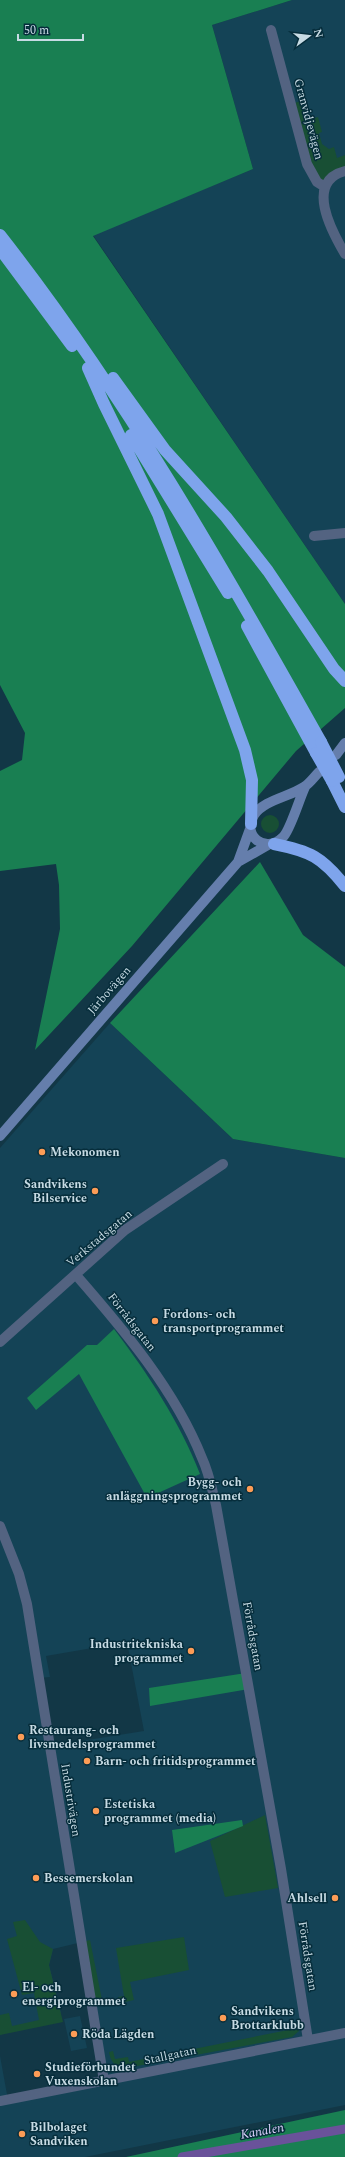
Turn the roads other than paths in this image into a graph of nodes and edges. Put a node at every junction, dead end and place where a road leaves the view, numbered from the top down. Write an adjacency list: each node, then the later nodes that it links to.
1 (271, 30): 3 (street, Granvidjevägen)
2 (345, 171): 3 (street)
3 (325, 188): 6 (street)
4 (0, 235): 7 (highway)
5 (0, 249): 8 (highway)
6 (345, 254)
7 (29, 272): 11 (highway); 12 (highway)
8 (88, 368): 12 (highway); 18 (highway)
9 (345, 533): 10 (street)
10 (314, 536)
11 (345, 681)
12 (318, 747): 14 (highway, bridge)
13 (319, 772): 15 (main road, Järbovägen)
14 (335, 779): 16 (highway); 17 (highway)
15 (305, 787): 18 (main road, Järbovägen); 19 (main road, Järbovägen)
16 (345, 789)
17 (345, 808)
18 (251, 826): 19 (main road); 20 (main road, Järbovägen)
19 (271, 844): 20 (main road, Järbovägen); 21 (highway)
20 (238, 862): 22 (main road, Järbovägen)
21 (345, 886)
22 (0, 1136)
23 (224, 1164): 24 (street, Verkstadsgatan)
24 (76, 1275): 25 (street, Verkstadsgatan); 28 (street, Förrådsgatan)
25 (0, 1342)
26 (0, 1526): 29 (street, Industrivägen)
27 (345, 2033): 28 (street, Stallgatan)
28 (308, 2040): 29 (street, Stallgatan)
29 (104, 2081): 30 (street, Stallgatan)
30 (0, 2101)

